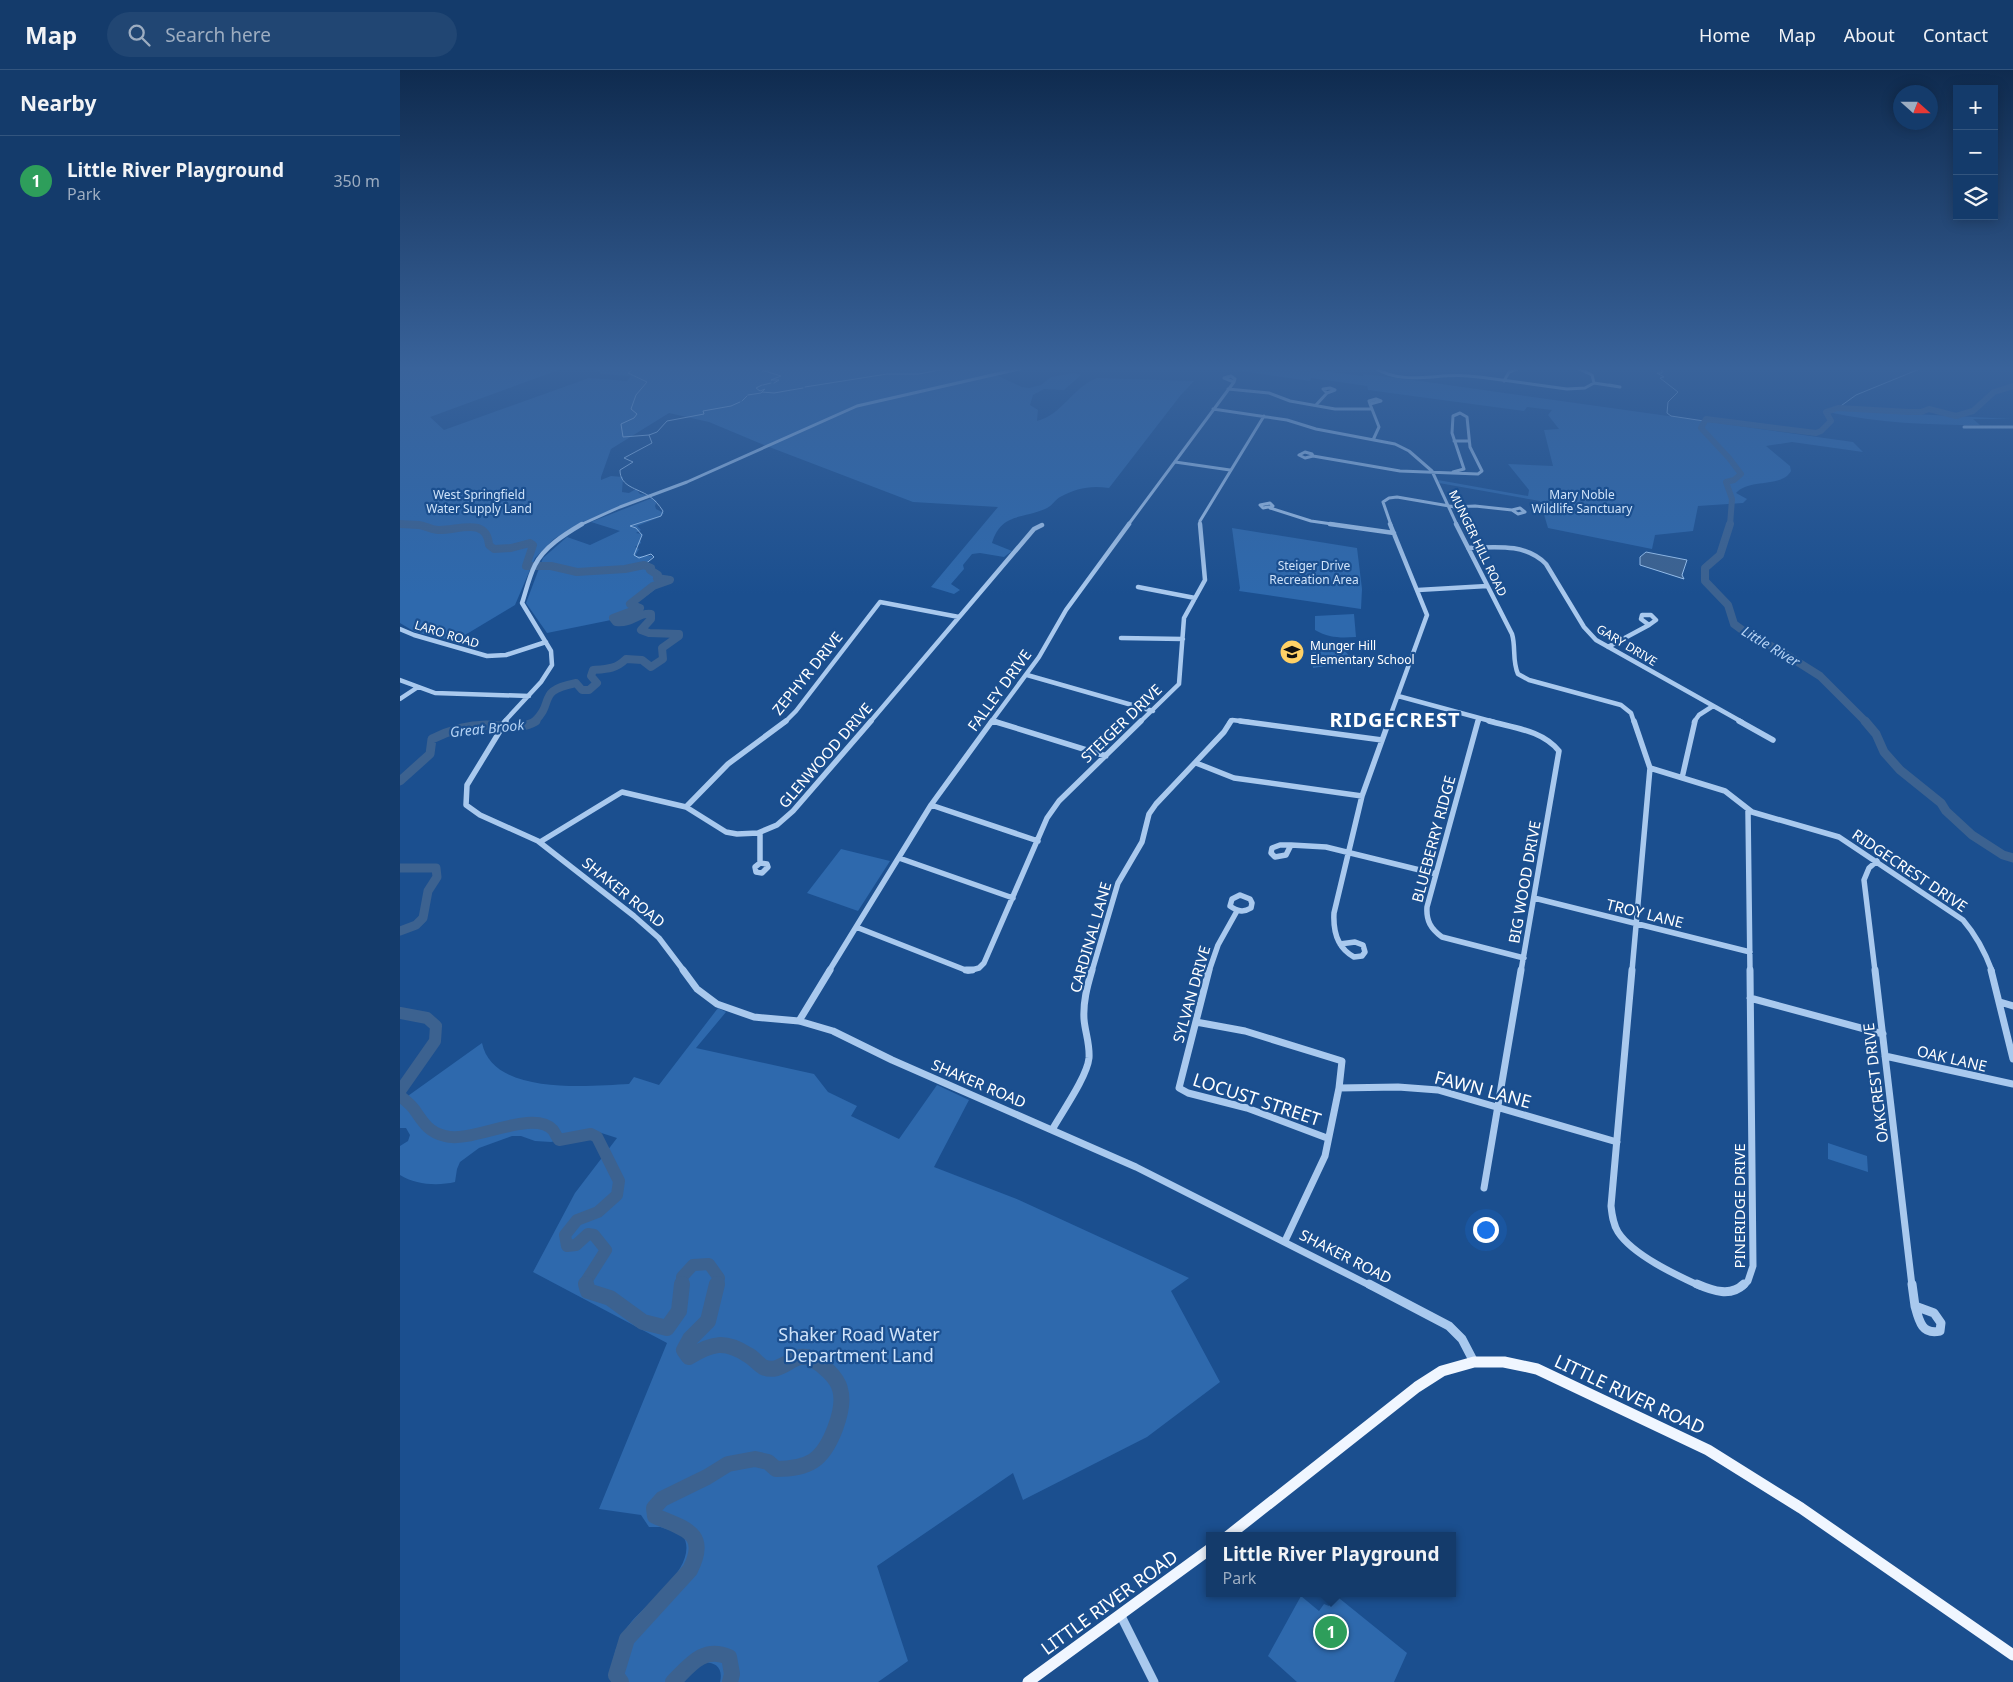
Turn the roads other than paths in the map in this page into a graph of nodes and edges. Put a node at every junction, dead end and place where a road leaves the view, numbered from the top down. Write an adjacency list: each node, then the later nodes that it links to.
1 (774, 443): 29 (street, SHAKER ROAD)
2 (1189, 443): 8 (street, FALLEY DRIVE)
3 (1247, 443): 10 (street, STEIGER DRIVE)
4 (1391, 443): 11 (street, MUNGER HILL ROAD)
5 (1455, 443): 9 (street)
6 (1469, 443): 13 (street)
7 (1313, 456): 11 (street)
8 (1175, 462): 10 (street); 31 (street, FALLEY DRIVE)
9 (1464, 467): 12 (street); 13 (street)
10 (1230, 470): 23 (street, STEIGER DRIVE)
11 (1432, 471): 12 (street); 14 (street, MUNGER HILL ROAD)
12 (1453, 472): 13 (street)
13 (1474, 474)
14 (1447, 505): 16 (street); 18 (street); 19 (street, MUNGER HILL ROAD)
15 (1270, 508): 18 (street)
16 (1512, 510)
17 (1042, 525): 24 (street, GLENWOOD DRIVE)
18 (1394, 533): 22 (street)
19 (1468, 548): 20 (street, MUNGER HILL ROAD); 30 (street, GARY DRIVE)
20 (1487, 586): 22 (street); 45 (street, MUNGER HILL ROAD)
21 (1138, 587): 23 (street)
22 (1418, 590): 35 (street)
23 (1195, 598): 28 (street, STEIGER DRIVE)
24 (959, 617): 49 (street, ZEPHYR DRIVE); 51 (street, GLENWOOD DRIVE)
25 (1649, 625): 30 (street)
26 (400, 629): 29 (street, LARO ROAD)
27 (1120, 638): 28 (street)
28 (1183, 639): 38 (street, STEIGER DRIVE)
29 (546, 642): 34 (street, SHAKER ROAD)
30 (1608, 647): 37 (street, GARY DRIVE)
31 (1026, 675): 38 (street); 40 (street, FALLEY DRIVE)
32 (400, 680): 33 (street)
33 (418, 687): 34 (street); 36 (street)
34 (529, 696): 53 (street, SHAKER ROAD)
35 (1398, 696): 39 (street, BIG WOOD DRIVE); 41 (street)
36 (400, 699)
37 (1713, 706): 42 (street, GARY DRIVE); 46 (street)
38 (1153, 711): 43 (street, STEIGER DRIVE)
39 (1479, 719): 59 (street, BLUEBERRY RIDGE); 61 (street, BIG WOOD DRIVE)
40 (993, 721): 43 (street); 48 (street, FALLEY DRIVE)
41 (1382, 740): 44 (street, CARDINAL LANE); 47 (street)
42 (1773, 740)
43 (1106, 756): 52 (street, STEIGER DRIVE)
44 (1196, 763): 47 (street); 80 (street, CARDINAL LANE)
45 (1650, 768): 46 (street, RIDGECREST DRIVE); 63 (street, PINERIDGE DRIVE)
46 (1682, 778): 50 (street, RIDGECREST DRIVE)
47 (1362, 796): 55 (street)
48 (932, 805): 52 (street); 56 (street, FALLEY DRIVE)
49 (686, 806): 51 (street); 53 (street)
50 (1748, 810): 57 (street, RIDGECREST DRIVE); 66 (street, PINERIDGE DRIVE)
51 (760, 834): 58 (street)
52 (1038, 840): 60 (street, STEIGER DRIVE)
53 (540, 842): 71 (street, SHAKER ROAD)
54 (1292, 845): 55 (street)
55 (1348, 851): 59 (street); 65 (street)
56 (899, 858): 60 (street); 64 (street, FALLEY DRIVE)
57 (1877, 861): 69 (street, RIDGECREST DRIVE); 73 (street, OAKCREST DRIVE)
58 (760, 863)
59 (1436, 874): 67 (street, BLUEBERRY RIDGE)
60 (1013, 898): 64 (street, STEIGER DRIVE)
61 (1534, 898): 63 (street, TROY LANE); 67 (street, BIG WOOD DRIVE)
62 (1237, 912): 72 (street, SYLVAN DRIVE)
63 (1636, 923): 66 (street, TROY LANE); 82 (street, PINERIDGE DRIVE)
64 (856, 927): 71 (street, FALLEY DRIVE)
65 (1340, 944)
66 (1750, 952): 68 (street, PINERIDGE DRIVE)
67 (1524, 958): 79 (street, BIG WOOD DRIVE)
68 (1750, 998): 73 (street); 82 (street, PINERIDGE DRIVE)
69 (2000, 1002): 70 (street); 75 (street, RIDGECREST DRIVE)
70 (2013, 1006)
71 (799, 1021): 80 (street, SHAKER ROAD)
72 (1196, 1022): 77 (street, SYLVAN DRIVE); 78 (street)
73 (1883, 1034): 74 (street, OAKCREST DRIVE)
74 (1885, 1056): 76 (street, OAK LANE); 85 (street, OAKCREST DRIVE)
75 (2013, 1059)
76 (2013, 1084)
77 (1179, 1088): 81 (street, LOCUST STREET)
78 (1339, 1088): 79 (street, FAWN LANE); 81 (street)
79 (1498, 1106): 82 (street, FAWN LANE); 83 (street, BIG WOOD DRIVE)
80 (1052, 1130): 84 (street, SHAKER ROAD)
81 (1327, 1138): 84 (street)
82 (1617, 1142)
83 (1484, 1188)
84 (1285, 1241): 86 (street, SHAKER ROAD)
85 (1916, 1306)
86 (1474, 1362): 87 (main road, LITTLE RIVER ROAD); 90 (main road, LITTLE RIVER ROAD)
87 (1233, 1532)
88 (1206, 1552): 89 (main road, LITTLE RIVER ROAD)
89 (1121, 1616): 91 (main road, LITTLE RIVER ROAD); 92 (street)
90 (2013, 1655)
91 (1028, 1682)
92 (1154, 1682)

